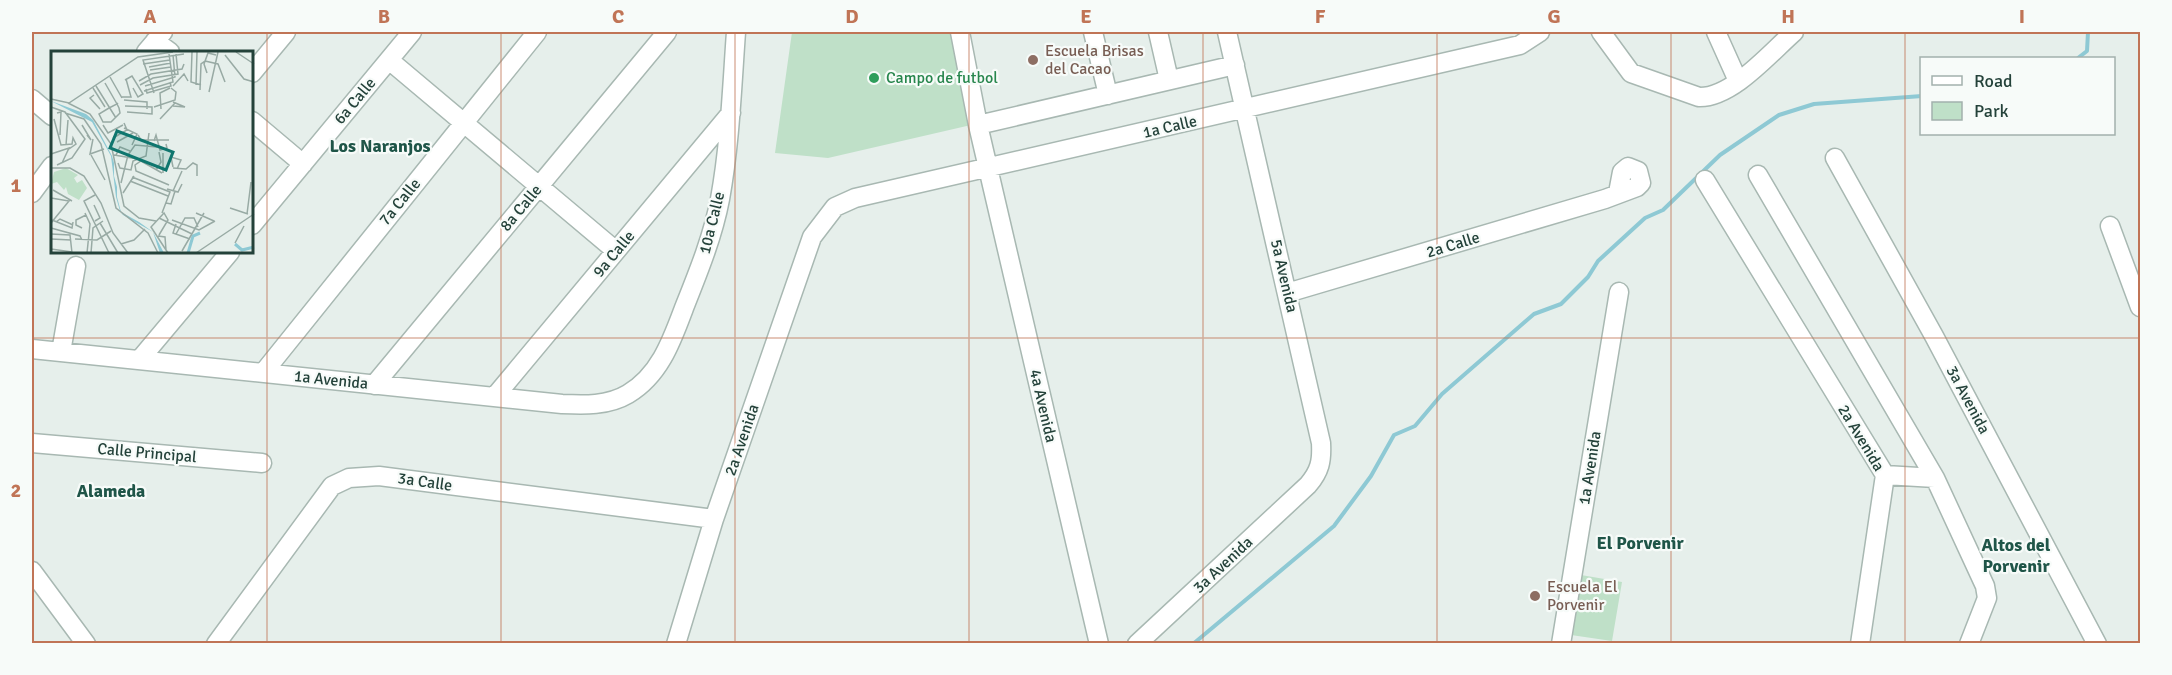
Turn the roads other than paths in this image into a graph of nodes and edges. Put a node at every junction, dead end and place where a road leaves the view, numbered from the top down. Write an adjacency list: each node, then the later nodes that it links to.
1 (286, 32): 18 (street)
2 (412, 32): 16 (street, 6a Calle)
3 (537, 32): 27 (street, 7a Calle)
4 (667, 32): 35 (street, 8a Calle)
5 (735, 32): 24 (street, 10a Calle)
6 (960, 32): 28 (street, 4a Avenida)
7 (1094, 32): 21 (street)
8 (1158, 32): 19 (street)
9 (1227, 32): 17 (street, 5a Avenida)
10 (1540, 32): 23 (street, 1a Calle)
11 (1601, 32): 20 (street)
12 (1716, 32): 20 (street)
13 (1794, 32): 20 (street)
14 (155, 42): 15 (street)
15 (168, 51)
16 (389, 60): 27 (street); 30 (street, 6a Calle)
17 (1235, 65): 19 (street); 23 (street, 5a Avenida)
18 (254, 70)
19 (1169, 80): 21 (street)
20 (1738, 81)
21 (1108, 95): 28 (street)
22 (32, 99): 25 (street)
23 (1246, 109): 32 (street, 1a Calle); 45 (street, 5a Avenida)
24 (731, 112): 41 (street, 9a Calle); 52 (street, 10a Calle)
25 (51, 115)
26 (254, 123): 30 (street)
27 (464, 123): 35 (street); 50 (street, 7a Calle)
28 (978, 125): 32 (street, 4a Avenida)
29 (1835, 158): 69 (street, 3a Avenida)
30 (303, 164): 38 (street, 6a Calle)
31 (51, 167): 36 (street)
32 (988, 168): 40 (street, 1a Calle); 64 (street, 4a Avenida)
33 (1758, 175): 57 (street)
34 (1705, 180): 56 (street, 2a Avenida)
35 (539, 187): 41 (street); 51 (street, 8a Calle)
36 (32, 193)
37 (1618, 194): 45 (street, 2a Calle)
38 (254, 223)
39 (2110, 226): 46 (street)
40 (812, 237): 59 (street, 2a Avenida)
41 (616, 251): 53 (street, 9a Calle)
42 (228, 254): 49 (street)
43 (76, 266): 48 (street)
44 (1619, 292): 66 (street, 1a Avenida)
45 (1287, 293): 58 (street, 5a Avenida)
46 (2140, 307)
47 (32, 348): 48 (street, 1a Avenida)
48 (61, 352): 49 (street, 1a Avenida)
49 (141, 358): 50 (street, 1a Avenida)
50 (263, 373): 51 (street, 1a Avenida)
51 (374, 385): 53 (street, 1a Avenida)
52 (628, 394): 53 (street, 1a Avenida)
53 (496, 395)
54 (32, 443): 55 (street, Calle Principal)
55 (262, 463)
56 (1885, 475): 57 (street); 67 (street, 2a Avenida)
57 (1935, 478): 68 (street)
58 (1308, 485): 65 (street, 3a Avenida)
59 (714, 519): 61 (street, 3a Calle); 63 (street, 2a Avenida)
60 (32, 571): 62 (street)
61 (216, 643)
62 (86, 644)
63 (676, 644)
64 (1100, 644)
65 (1137, 644)
66 (1561, 644)
67 (1860, 644)
68 (1970, 644)
69 (2097, 644)

